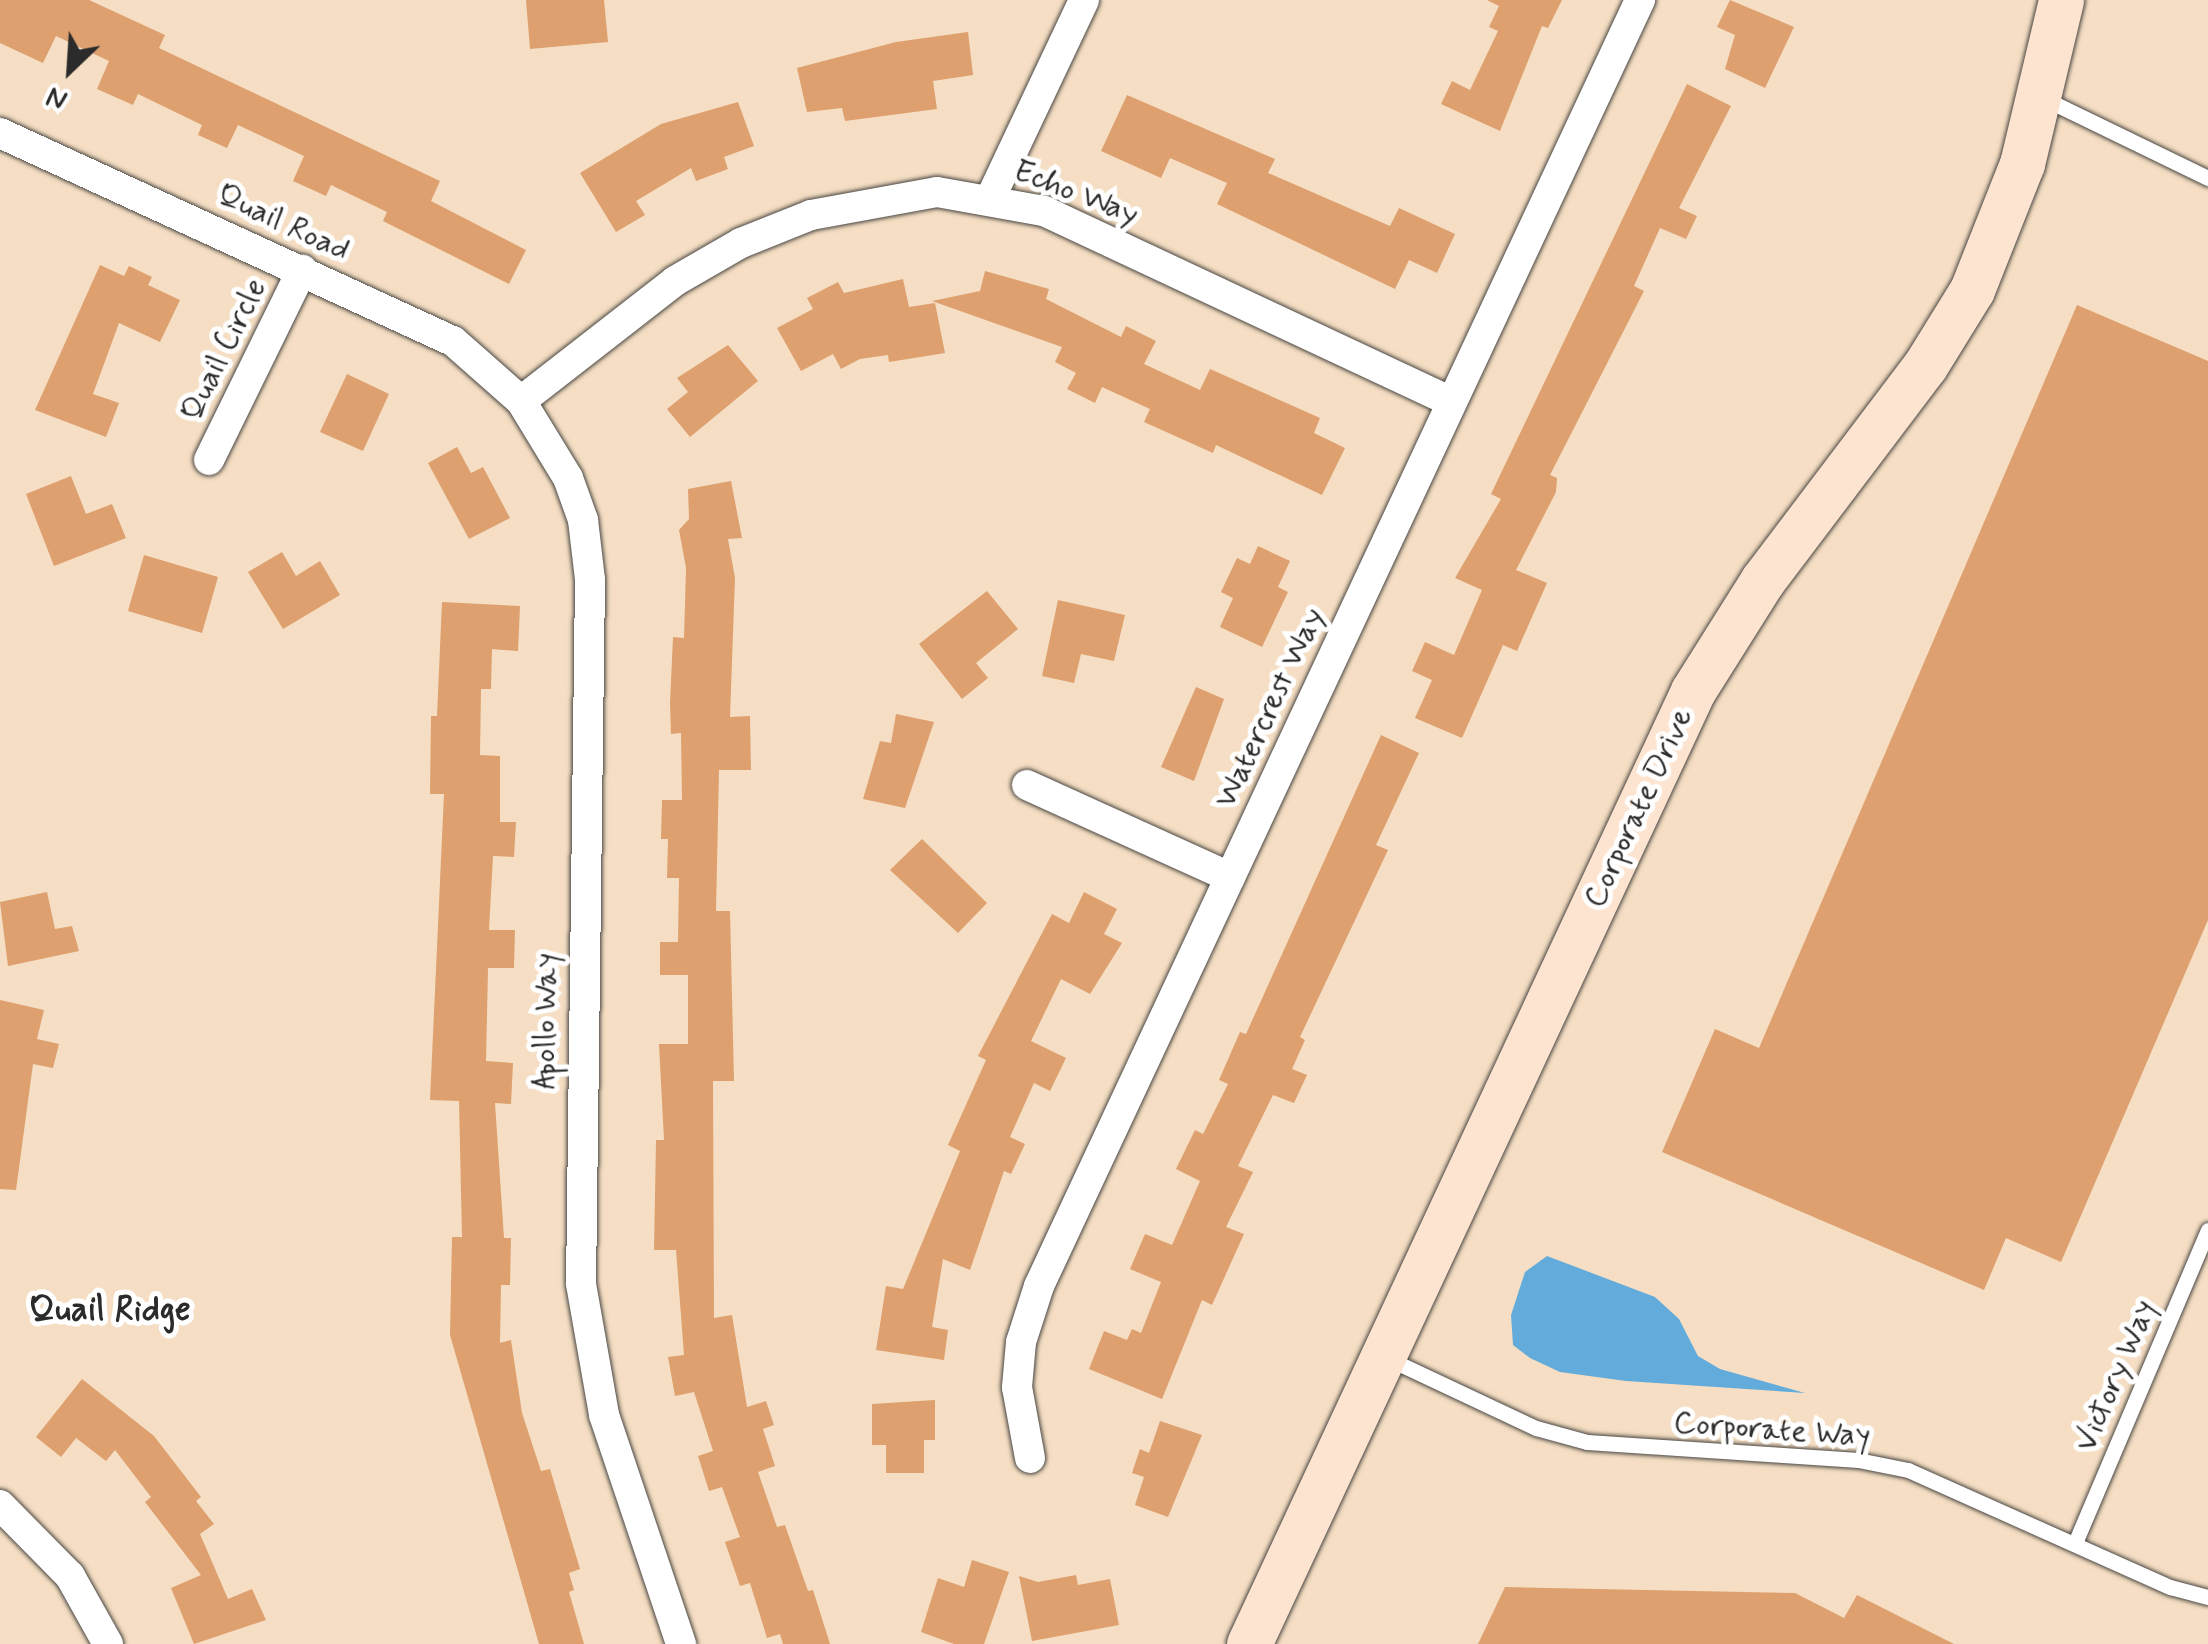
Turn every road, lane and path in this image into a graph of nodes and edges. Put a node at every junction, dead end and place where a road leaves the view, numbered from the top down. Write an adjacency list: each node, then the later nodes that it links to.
1 (1084, 0): 7 (street)
2 (1640, 0): 10 (street, Watercrest Way)
3 (2061, 0): 4 (street, Corporate Drive)
4 (2038, 96): 6 (lane); 15 (street, Corporate Drive)
5 (0, 133): 8 (street, Quail Road)
6 (2208, 178)
7 (991, 196): 9 (street, Echo Way); 10 (street, Echo Way)
8 (302, 270): 9 (street, Quail Road); 11 (street, Quail Circle)
9 (521, 400): 21 (street, Apollo Way)
10 (1451, 402): 13 (street, Watercrest Way)
11 (210, 460)
12 (1027, 786): 13 (street)
13 (1230, 877): 16 (street, Watercrest Way)
14 (2208, 1230): 18 (lane, Victory Way)
15 (1384, 1356): 18 (lane, Corporate Way); 22 (street, Corporate Drive)
16 (1030, 1458)
17 (0, 1505): 20 (street)
18 (2075, 1543): 19 (lane, Corporate Way)
19 (2208, 1597)
20 (108, 1644)
21 (681, 1644)
22 (1249, 1644)

